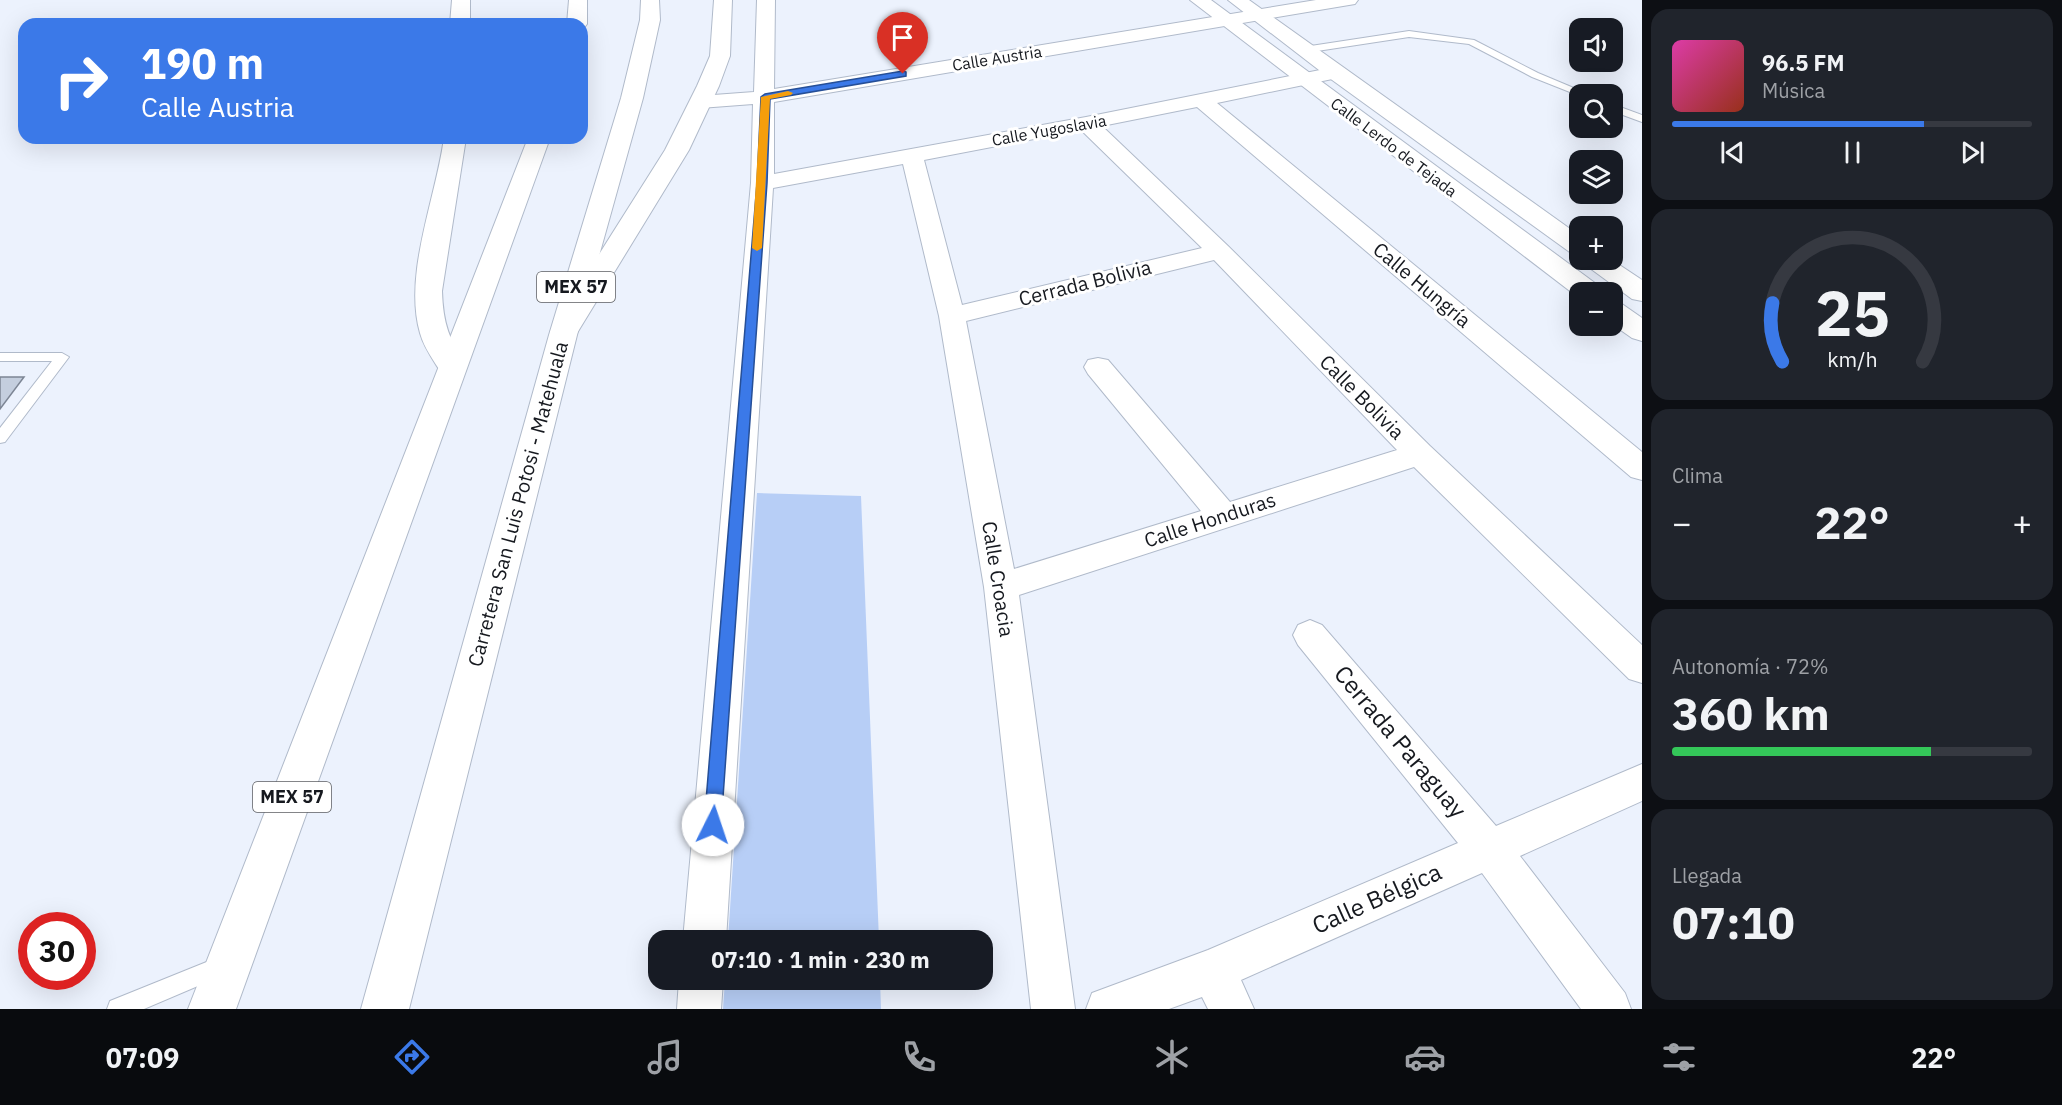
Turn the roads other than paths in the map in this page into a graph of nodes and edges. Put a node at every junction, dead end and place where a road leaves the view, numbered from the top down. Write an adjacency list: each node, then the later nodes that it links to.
1 (461, 0): 10 (main road)
2 (578, 0): 11 (main road)
3 (650, 0): 35 (main road, Carretera San Luis Potosi - Matehuala / MEX 57)
4 (1199, 0): 12 (main road, Calle Lerdo de Tejada)
5 (1237, 0): 9 (main road, Calle Lerdo de Tejada)
6 (1349, 0): 9 (street, Calle Austria)
7 (723, 1): 19 (main road)
8 (766, 7): 17 (street)
9 (1258, 16): 12 (street, Calle Austria); 13 (main road, Calle Lerdo de Tejada)
10 (460, 18)
11 (577, 18)
12 (1225, 20): 15 (main road, Calle Lerdo de Tejada); 17 (street, Calle Austria)
13 (1304, 50): 14 (main road, Calle Lerdo de Tejada); 16 (lane)
14 (1335, 74): 15 (street, Calle Yugoslavia); 27 (main road, Calle Lerdo de Tejada)
15 (1305, 81): 18 (street, Calle Yugoslavia); 30 (main road, Calle Lerdo de Tejada)
16 (1569, 89)
17 (765, 97): 19 (street, Calle Austria); 26 (street)
18 (1202, 100): 22 (street, Calle Yugoslavia); 41 (street, Calle Hungría)
19 (700, 102): 35 (main road)
20 (1623, 111): 21 (lane)
21 (1642, 119)
22 (1086, 123): 25 (street, Calle Yugoslavia); 28 (street, Calle Bolivia)
23 (454, 144): 37 (main road)
24 (537, 144): 37 (main road, MEX 57)
25 (912, 155): 26 (street, Calle Yugoslavia); 32 (street, Calle Croacia)
26 (762, 183): 48 (street)
27 (1569, 240)
28 (1219, 251): 32 (street, Cerrada Bolivia); 40 (street, Calle Bolivia)
29 (1610, 270): 31 (main road)
30 (1576, 282)
31 (1642, 293)
32 (952, 316): 43 (street, Calle Croacia)
33 (1623, 318): 34 (main road)
34 (1642, 332)
35 (563, 335): 54 (main road, Carretera San Luis Potosi - Matehuala / MEX 57)
36 (0, 357): 39 (lane)
37 (452, 367): 49 (main road, MEX 57)
38 (1098, 367): 42 (street)
39 (0, 438)
40 (1419, 454): 42 (street, Calle Honduras); 45 (street, Calle Bolivia)
41 (1642, 469)
42 (1223, 516): 43 (street, Calle Honduras)
43 (1001, 587): 56 (street, Calle Croacia)
44 (1311, 635): 47 (street, Cerrada Paraguay)
45 (1642, 668)
46 (1642, 782): 47 (street, Calle Bélgica)
47 (1490, 850): 50 (street, Calle Bélgica); 59 (street, Cerrada Paraguay)
48 (705, 930)
49 (230, 962): 52 (lane); 53 (main road, MEX 57)
50 (1212, 971): 57 (street, Calle Bélgica); 58 (street)
51 (700, 990): 55 (street)
52 (118, 1009)
53 (212, 1009)
54 (385, 1009)
55 (699, 1009)
56 (1053, 1009)
57 (1108, 1009)
58 (1232, 1009)
59 (1609, 1009)

